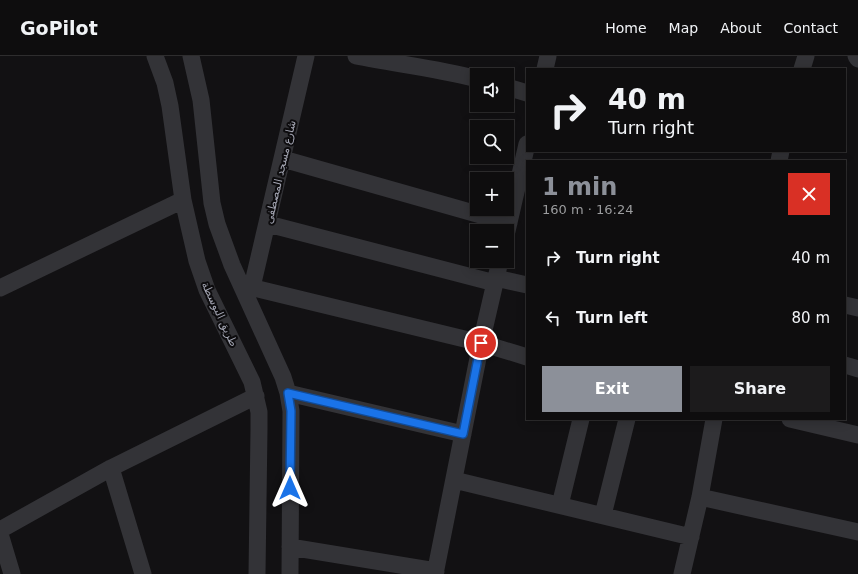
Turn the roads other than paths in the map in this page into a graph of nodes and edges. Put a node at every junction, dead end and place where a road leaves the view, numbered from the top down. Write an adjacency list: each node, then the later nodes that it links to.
1 (155, 56): 17 (street, طريق البوسطة)
2 (190, 56): 24 (street)
3 (306, 56): 15 (street, شارع مسجد المصطفى)
4 (356, 56): 11 (street)
5 (548, 56): 9 (street)
6 (806, 56): 10 (street)
7 (856, 56): 8 (street)
8 (858, 59)
9 (544, 68)
10 (802, 68)
11 (470, 77)
12 (514, 89): 13 (street)
13 (526, 93)
14 (526, 152): 16 (street)
15 (283, 159): 18 (street, شارع مسجد المصطفى); 19 (street)
16 (522, 188): 20 (street)
17 (183, 200): 25 (street); 33 (street, طريق البوسطة)
18 (268, 224): 22 (street); 24 (street, شارع مسجد المصطفى)
19 (498, 224)
20 (509, 224)
21 (498, 268): 22 (street)
22 (495, 280): 23 (street); 28 (street)
23 (526, 285)
24 (247, 286): 28 (street); 32 (street)
25 (0, 288)
26 (846, 305): 27 (street)
27 (858, 308)
28 (481, 343): 29 (street); 38 (street)
29 (526, 357)
30 (846, 365): 31 (street)
31 (858, 369)
32 (288, 393): 38 (street); 49 (street)
33 (256, 396): 40 (street); 53 (street, طريق البوسطة)
34 (581, 420): 43 (street)
35 (627, 420): 44 (street)
36 (714, 420): 42 (street)
37 (794, 420): 39 (street)
38 (463, 434): 41 (street)
39 (858, 435)
40 (111, 468): 45 (street); 52 (street)
41 (454, 480): 43 (street); 50 (street)
42 (700, 497): 46 (street); 48 (street)
43 (560, 505): 44 (street)
44 (603, 515): 48 (street)
45 (0, 530)
46 (858, 532)
47 (0, 534): 51 (street)
48 (691, 537): 55 (street)
49 (290, 547): 50 (street); 54 (street)
50 (435, 572)
51 (12, 574)
52 (143, 574)
53 (257, 574)
54 (290, 574)
55 (682, 574)

